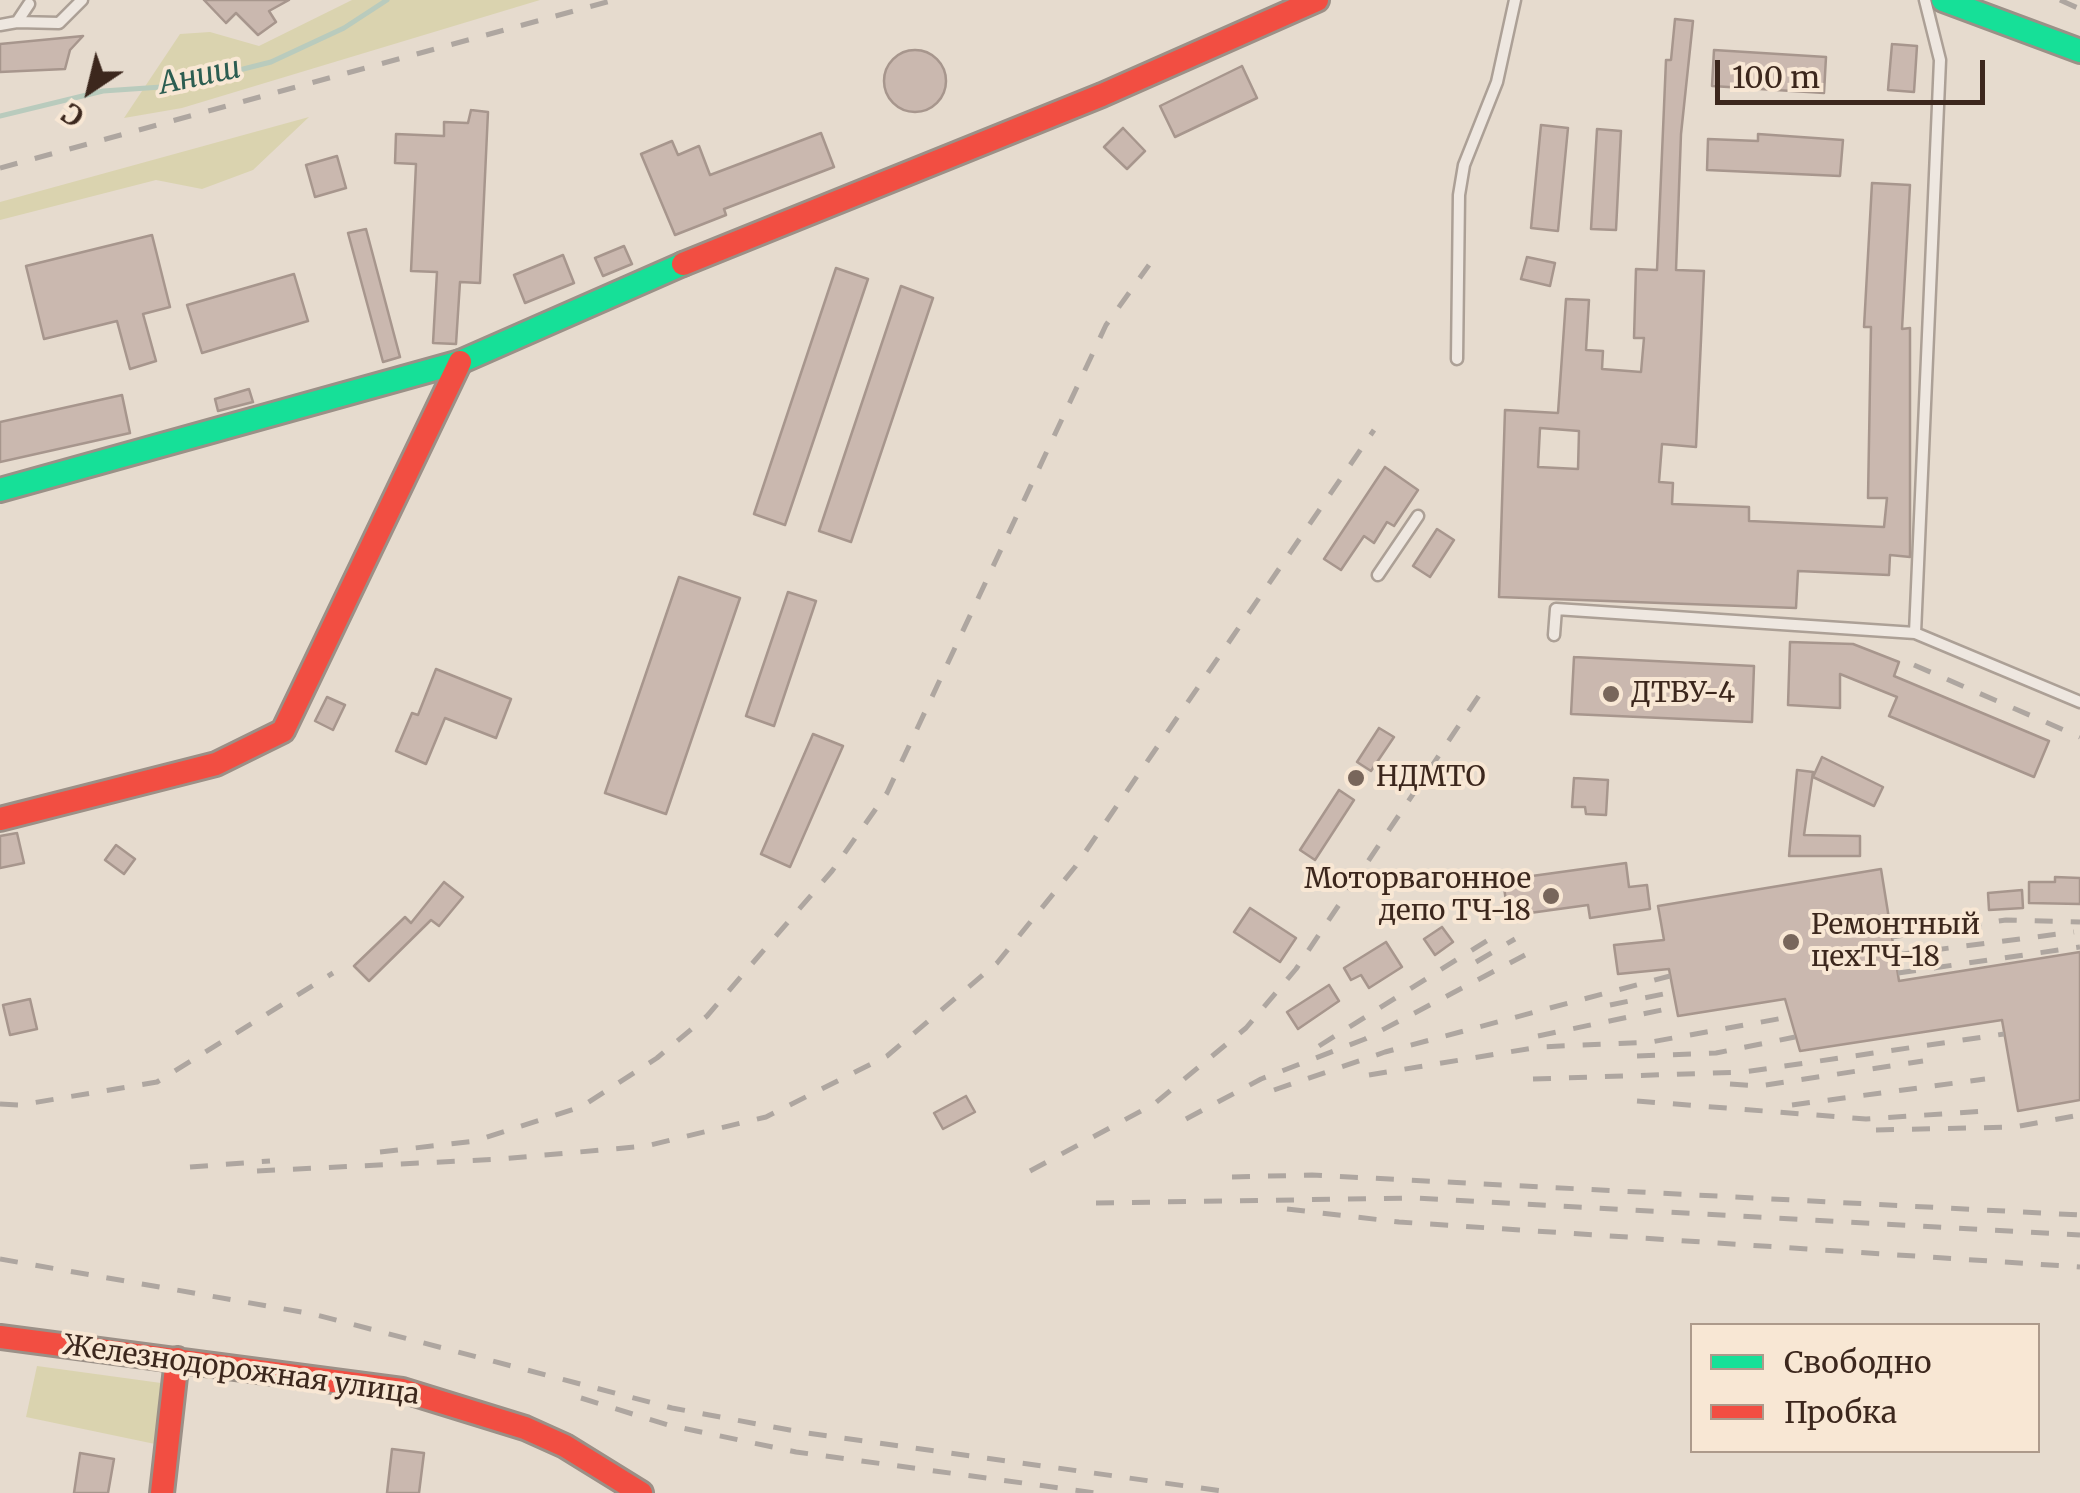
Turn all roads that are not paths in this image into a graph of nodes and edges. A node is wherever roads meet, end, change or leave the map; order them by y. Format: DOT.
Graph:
graph roads {
  1 [pos="82,0"];
  2 [pos="1317,0"];
  3 [pos="1515,0"];
  4 [pos="1926,0"];
  5 [pos="1943,0"];
  6 [pos="29,4"];
  7 [pos="17,22"];
  8 [pos="0,25"];
  9 [pos="2080,51"];
  10 [pos="1457,360"];
  11 [pos="460,362"];
  12 [pos="0,490"];
  13 [pos="1418,516"];
  14 [pos="1378,575"];
  15 [pos="1915,634"];
  16 [pos="1554,635"];
  17 [pos="2080,702"];
  18 [pos="0,819"];
  19 [pos="0,1337"];
  20 [pos="177,1359"];
  21 [pos="162,1493"];
  22 [pos="640,1493"];
  1 -- 7 [label="lane"];
  2 -- 11 [label="street"];
  3 -- 10 [label="lane"];
  4 -- 15 [label="lane"];
  5 -- 9 [label="street"];
  6 -- 7 [label="lane"];
  7 -- 8 [label="lane"];
  11 -- 12 [label="street"];
  11 -- 18 [label="street"];
  13 -- 14 [label="lane"];
  15 -- 16 [label="lane"];
  15 -- 17 [label="lane"];
  19 -- 20 [label="street, Железнодорожная улица"];
  20 -- 21 [label="street"];
  20 -- 22 [label="street, Железнодорожная улица"];
}
